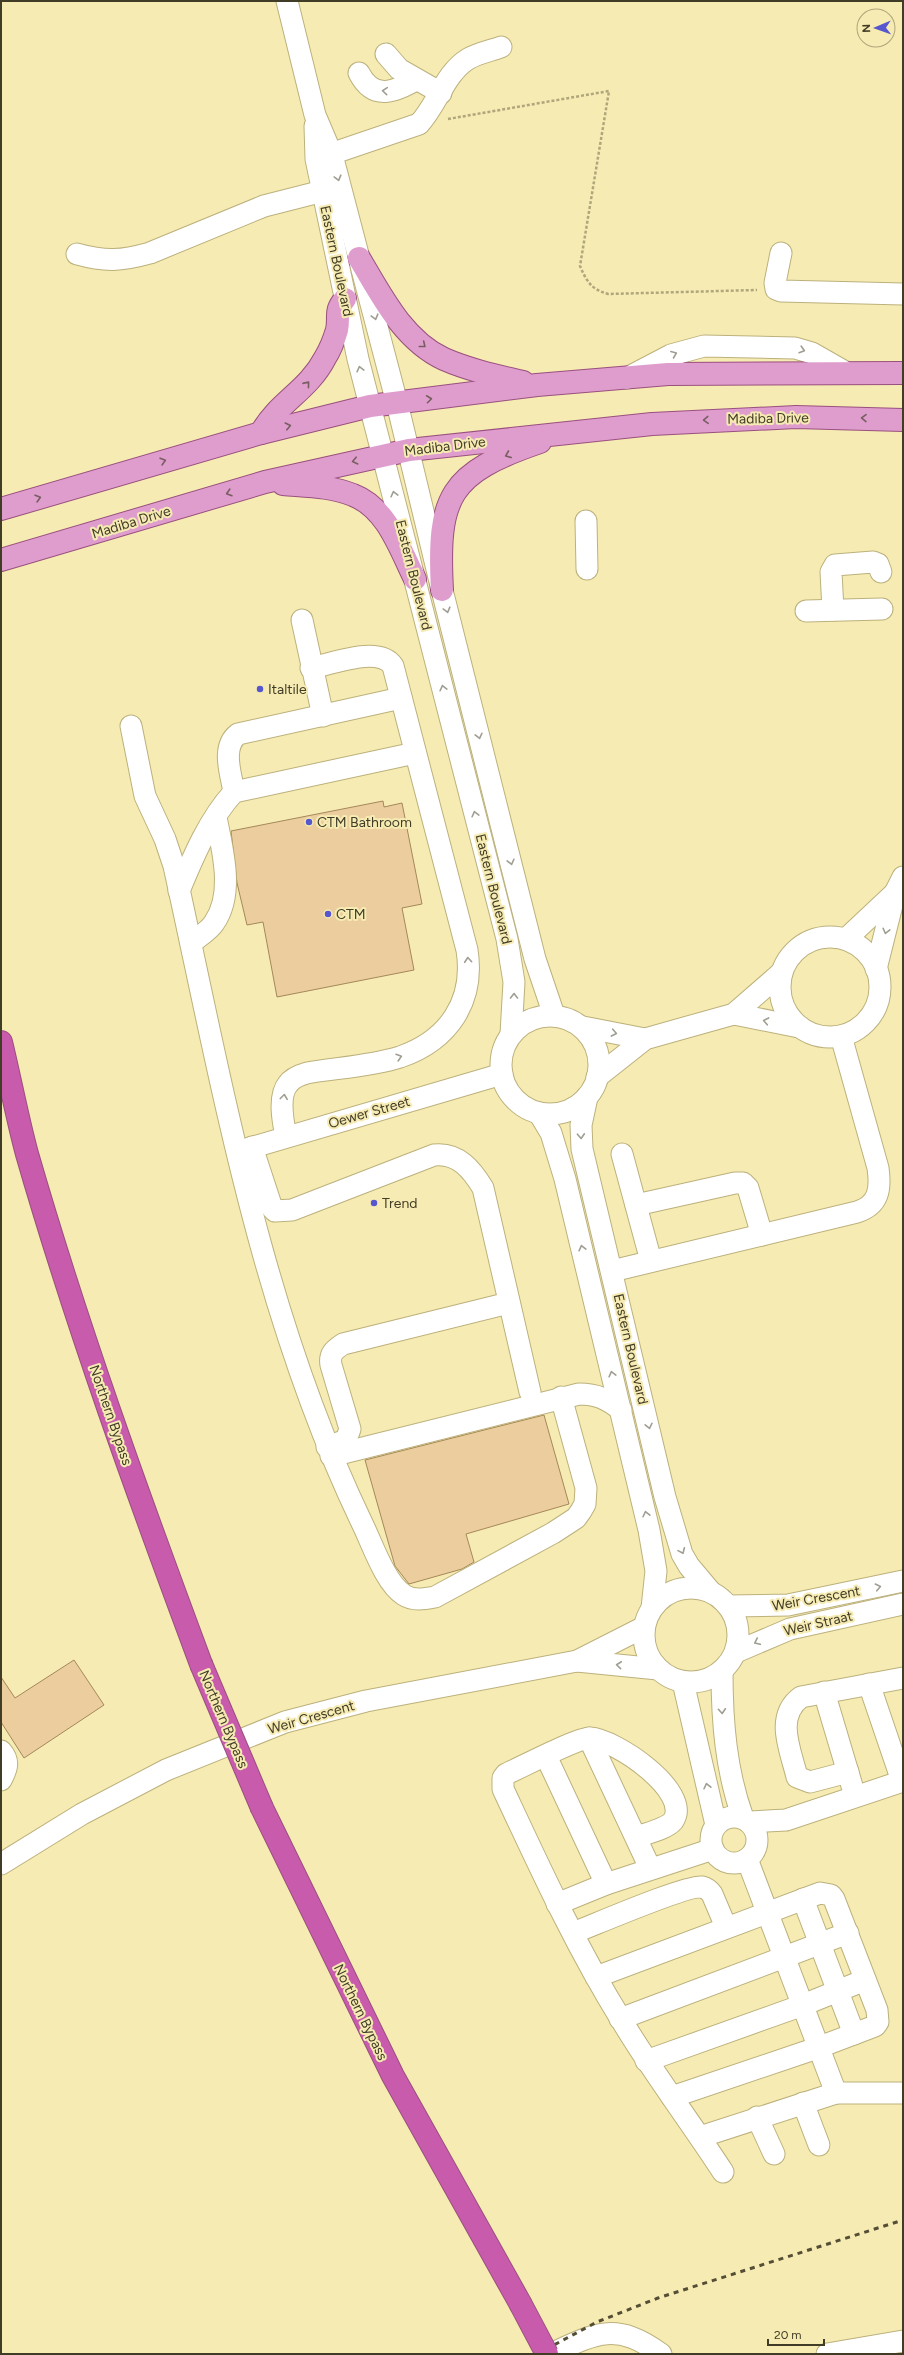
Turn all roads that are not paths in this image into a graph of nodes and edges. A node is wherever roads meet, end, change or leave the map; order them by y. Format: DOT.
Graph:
graph roads {
  1 [pos="287,1"];
  2 [pos="501,47"];
  3 [pos="386,54"];
  4 [pos="359,73"];
  5 [pos="416,80"];
  6 [pos="441,93"];
  7 [pos="324,157"];
  8 [pos="323,191"];
  9 [pos="780,252"];
  10 [pos="77,254"];
  11 [pos="359,258"];
  12 [pos="903,294"];
  13 [pos="345,299"];
  14 [pos="903,373"];
  15 [pos="537,385"];
  16 [pos="397,403"];
  17 [pos="370,406"];
  18 [pos="903,420"];
  19 [pos="571,431"];
  20 [pos="262,433"];
  21 [pos="409,450"];
  22 [pos="384,454"];
  23 [pos="265,482"];
  24 [pos="1,509"];
  25 [pos="586,521"];
  26 [pos="1,560"];
  27 [pos="587,569"];
  28 [pos="880,572"];
  29 [pos="415,579"];
  30 [pos="442,590"];
  31 [pos="882,609"];
  32 [pos="832,610"];
  33 [pos="806,611"];
  34 [pos="302,620"];
  35 [pos="311,668"];
  36 [pos="401,698"];
  37 [pos="323,716"];
  38 [pos="131,726"];
  39 [pos="415,753"];
  40 [pos="234,792"];
  41 [pos="216,817"];
  42 [pos="899,885"];
  43 [pos="179,891"];
  44 [pos="846,939"];
  45 [pos="191,943"];
  46 [pos="876,968"];
  47 [pos="781,973"];
  48 [pos="734,1014"];
  49 [pos="554,1015"];
  50 [pos="799,1027"];
  51 [pos="583,1028"];
  52 [pos="511,1034"];
  53 [pos="841,1036"];
  54 [pos="645,1039"];
  55 [pos="1,1042"];
  56 [pos="502,1074"];
  57 [pos="597,1077"];
  58 [pos="587,1097"];
  59 [pos="539,1112"];
  60 [pos="286,1136"];
  61 [pos="244,1149"];
  62 [pos="622,1154"];
  63 [pos="636,1205"];
  64 [pos="762,1235"];
  65 [pos="651,1261"];
  66 [pos="612,1271"];
  67 [pos="509,1303"];
  68 [pos="530,1392"];
  69 [pos="561,1397"];
  70 [pos="621,1410"];
  71 [pos="329,1452"];
  72 [pos="903,1581"];
  73 [pos="710,1591"];
  74 [pos="903,1604"];
  75 [pos="729,1606"];
  76 [pos="652,1608"];
  77 [pos="644,1627"];
  78 [pos="736,1652"];
  79 [pos="577,1661"];
  80 [pos="658,1669"];
  81 [pos="722,1672"];
  82 [pos="903,1678"];
  83 [pos="683,1682"];
  84 [pos="869,1684"];
  85 [pos="824,1692"];
  86 [pos="589,1738"];
  87 [pos="1,1751"];
  88 [pos="546,1756"];
  89 [pos="848,1772"];
  90 [pos="1,1780"];
  91 [pos="903,1781"];
  92 [pos="856,1797"];
  93 [pos="746,1820"];
  94 [pos="786,1820"];
  95 [pos="716,1824"];
  96 [pos="637,1837"];
  97 [pos="713,1849"];
  98 [pos="752,1851"];
  99 [pos="1,1864"];
  100 [pos="650,1868"];
  101 [pos="606,1884"];
  102 [pos="803,1899"];
  103 [pos="557,1904"];
  104 [pos="769,1912"];
  105 [pos="726,1927"];
  106 [pos="573,1933"];
  107 [pos="848,1933"];
  108 [pos="819,1945"];
  109 [pos="786,1958"];
  110 [pos="596,1977"];
  111 [pos="865,1980"];
  112 [pos="836,1991"];
  113 [pos="802,2005"];
  114 [pos="620,2019"];
  115 [pos="854,2034"];
  116 [pos="817,2048"];
  117 [pos="646,2061"];
  118 [pos="836,2093"];
  119 [pos="903,2093"];
  120 [pos="672,2098"];
  121 [pos="803,2103"];
  122 [pos="757,2118"];
  123 [pos="700,2137"];
  124 [pos="819,2145"];
  125 [pos="774,2154"];
  126 [pos="723,2172"];
  127 [pos="903,2341"];
  128 [pos="546,2354"];
  129 [pos="552,2354"];
  130 [pos="661,2354"];
  131 [pos="826,2354"];
  1 -- 7 [label="street, Eastern Boulevard"];
  2 -- 6 [label="street"];
  3 -- 5 [label="street"];
  5 -- 4 [label="street, one-way"];
  5 -- 6 [label="street"];
  6 -- 7 [label="street"];
  7 -- 8 [label="street, Eastern Boulevard"];
  7 -- 11 [label="street, Eastern Boulevard, one-way"];
  8 -- 10 [label="street"];
  8 -- 13 [label="street, Eastern Boulevard"];
  9 -- 12 [label="street"];
  11 -- 15 [label="main road, one-way"];
  11 -- 16 [label="street, Eastern Boulevard, one-way"];
  17 -- 13 [label="street, Eastern Boulevard, one-way"];
  20 -- 13 [label="main road, one-way"];
  15 -- 14 [label="main road, one-way"];
  16 -- 15 [label="main road, one-way"];
  16 -- 17 [label="main road"];
  16 -- 21 [label="street, Eastern Boulevard"];
  20 -- 17 [label="main road, one-way"];
  17 -- 22 [label="street, Eastern Boulevard"];
  18 -- 19 [label="main road, Madiba Drive, one-way"];
  19 -- 21 [label="main road, Madiba Drive"];
  19 -- 30 [label="main road, one-way"];
  24 -- 20 [label="main road, one-way"];
  21 -- 22 [label="main road, Madiba Drive"];
  21 -- 30 [label="street, Eastern Boulevard"];
  22 -- 23 [label="main road, Madiba Drive, one-way"];
  29 -- 22 [label="street, Eastern Boulevard, one-way"];
  23 -- 26 [label="main road, Madiba Drive, one-way"];
  23 -- 29 [label="main road"];
  25 -- 27 [label="street"];
  28 -- 32 [label="street"];
  52 -- 29 [label="street, Eastern Boulevard, one-way"];
  30 -- 49 [label="street, Eastern Boulevard, one-way"];
  31 -- 32 [label="street"];
  32 -- 33 [label="street"];
  34 -- 35 [label="street"];
  35 -- 36 [label="street"];
  35 -- 37 [label="street"];
  36 -- 37 [label="street"];
  36 -- 39 [label="street"];
  37 -- 40 [label="street"];
  38 -- 43 [label="street"];
  39 -- 40 [label="street"];
  60 -- 39 [label="street, one-way"];
  40 -- 41 [label="street"];
  41 -- 43 [label="street"];
  41 -- 45 [label="street"];
  42 -- 44 [label="street"];
  42 -- 46 [label="street, one-way"];
  43 -- 45 [label="street"];
  44 -- 46 [label="street"];
  44 -- 47 [label="street"];
  45 -- 61 [label="street"];
  46 -- 53 [label="street"];
  47 -- 48 [label="street"];
  47 -- 50 [label="street"];
  50 -- 48 [label="street, one-way"];
  48 -- 54 [label="street"];
  49 -- 51 [label="street, Eastern Boulevard"];
  49 -- 52 [label="street, Eastern Boulevard"];
  50 -- 53 [label="street"];
  51 -- 54 [label="street, one-way"];
  51 -- 57 [label="street, Eastern Boulevard"];
  52 -- 56 [label="street, Eastern Boulevard"];
  53 -- 64 [label="street"];
  54 -- 57 [label="street"];
  55 -- 128 [label="highway, Northern Bypass, bridge"];
  56 -- 59 [label="street, Eastern Boulevard"];
  56 -- 60 [label="street, Oewer Street"];
  57 -- 58 [label="street, Eastern Boulevard"];
  58 -- 59 [label="street, Eastern Boulevard"];
  58 -- 66 [label="street, Eastern Boulevard, one-way"];
  70 -- 59 [label="street, Eastern Boulevard, one-way"];
  60 -- 61 [label="street, Oewer Street"];
  61 -- 67 [label="street"];
  61 -- 71 [label="street"];
  62 -- 63 [label="street"];
  63 -- 64 [label="street"];
  63 -- 65 [label="street"];
  64 -- 65 [label="street"];
  65 -- 66 [label="street"];
  66 -- 73 [label="street, Eastern Boulevard, one-way"];
  67 -- 68 [label="street"];
  67 -- 71 [label="street"];
  69 -- 70 [label="street"];
  69 -- 71 [label="street"];
  69 -- 71 [label="street"];
  76 -- 70 [label="street, Eastern Boulevard, one-way"];
  75 -- 72 [label="street, Weir Crescent, one-way"];
  73 -- 75 [label="street"];
  73 -- 76 [label="street"];
  74 -- 78 [label="street, Weir Straat, one-way"];
  75 -- 78 [label="street"];
  76 -- 77 [label="street"];
  77 -- 79 [label="street"];
  77 -- 80 [label="street"];
  78 -- 81 [label="street"];
  80 -- 79 [label="street, one-way"];
  79 -- 99 [label="street, Weir Crescent"];
  80 -- 83 [label="street"];
  81 -- 83 [label="street"];
  81 -- 93 [label="street, one-way"];
  82 -- 84 [label="street"];
  95 -- 83 [label="street, one-way"];
  84 -- 85 [label="street"];
  84 -- 91 [label="street"];
  85 -- 89 [label="street"];
  85 -- 89 [label="street"];
  86 -- 88 [label="street"];
  86 -- 96 [label="street"];
  86 -- 96 [label="street"];
  87 -- 90 [label="street"];
  88 -- 101 [label="street"];
  88 -- 103 [label="street"];
  89 -- 92 [label="street"];
  91 -- 92 [label="street"];
  92 -- 94 [label="street"];
  93 -- 94 [label="street"];
  93 -- 95 [label="street"];
  93 -- 98 [label="street"];
  94 -- 98 [label="street"];
  95 -- 97 [label="street"];
  96 -- 100 [label="street"];
  97 -- 98 [label="street"];
  97 -- 100 [label="street"];
  98 -- 104 [label="street"];
  100 -- 101 [label="street"];
  101 -- 103 [label="street"];
  102 -- 104 [label="street"];
  102 -- 107 [label="street"];
  102 -- 108 [label="street"];
  103 -- 106 [label="street"];
  104 -- 105 [label="street"];
  104 -- 109 [label="street"];
  105 -- 106 [label="street"];
  105 -- 110 [label="street"];
  106 -- 110 [label="street"];
  107 -- 108 [label="street"];
  107 -- 111 [label="street"];
  108 -- 109 [label="street"];
  108 -- 112 [label="street"];
  109 -- 113 [label="street"];
  109 -- 114 [label="street"];
  110 -- 114 [label="street"];
  111 -- 112 [label="street"];
  111 -- 115 [label="street"];
  112 -- 113 [label="street"];
  112 -- 115 [label="street"];
  113 -- 116 [label="street"];
  113 -- 117 [label="street"];
  114 -- 117 [label="street"];
  115 -- 116 [label="street"];
  116 -- 118 [label="street"];
  116 -- 120 [label="street"];
  117 -- 120 [label="street"];
  118 -- 119 [label="street"];
  118 -- 121 [label="street"];
  120 -- 123 [label="street"];
  121 -- 122 [label="street"];
  121 -- 124 [label="street"];
  122 -- 123 [label="street"];
  122 -- 125 [label="street"];
  123 -- 126 [label="street"];
  127 -- 131 [label="street"];
  129 -- 130 [label="street"];
}
